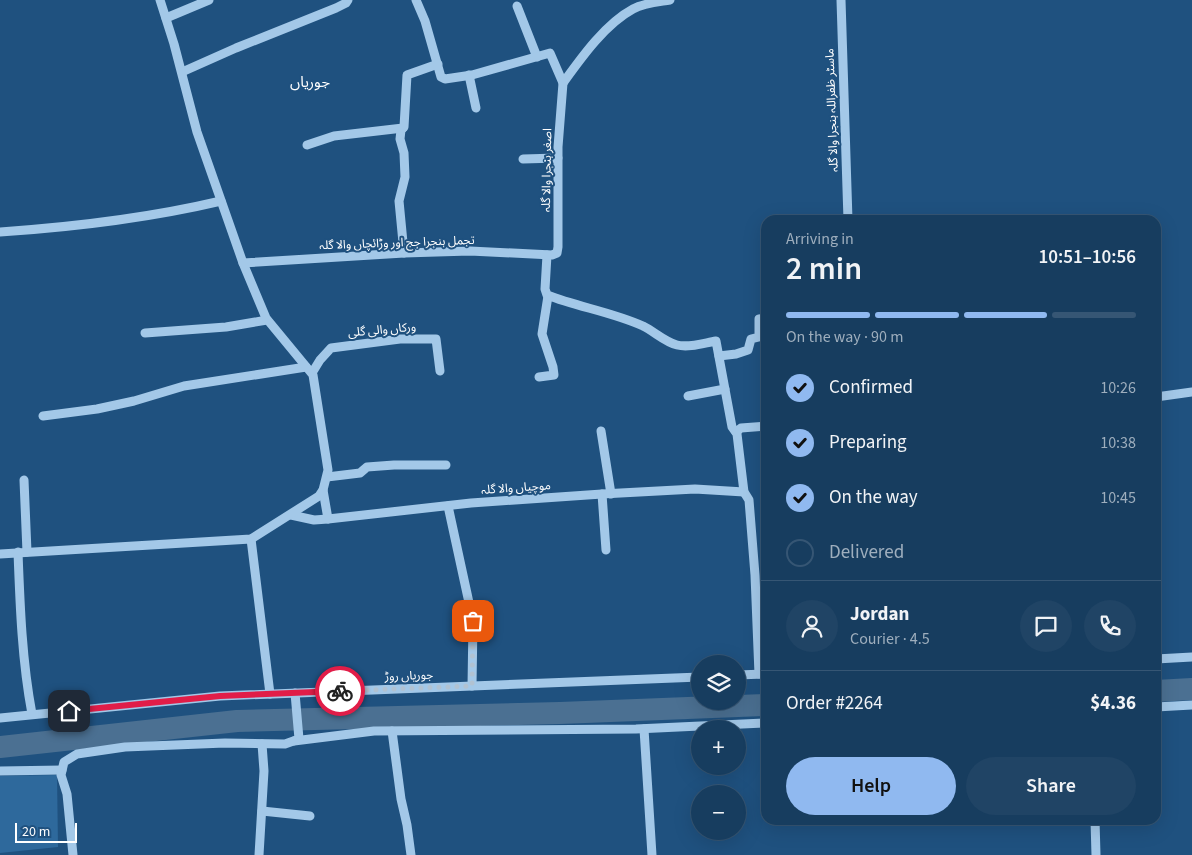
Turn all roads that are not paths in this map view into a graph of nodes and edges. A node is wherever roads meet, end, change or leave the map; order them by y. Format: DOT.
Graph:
graph roads {
  1 [pos="160,0"];
  2 [pos="209,0"];
  3 [pos="348,0"];
  4 [pos="416,0"];
  5 [pos="670,0"];
  6 [pos="841,0"];
  7 [pos="655,1"];
  8 [pos="516,6"];
  9 [pos="166,18"];
  10 [pos="537,57"];
  11 [pos="438,64"];
  12 [pos="182,72"];
  13 [pos="469,76"];
  14 [pos="564,83"];
  15 [pos="476,108"];
  16 [pos="403,128"];
  17 [pos="307,144"];
  18 [pos="558,158"];
  19 [pos="524,159"];
  20 [pos="221,201"];
  21 [pos="848,215"];
  22 [pos="0,232"];
  23 [pos="404,253"];
  24 [pos="550,255"];
  25 [pos="243,262"];
  26 [pos="548,296"];
  27 [pos="761,319"];
  28 [pos="268,320"];
  29 [pos="145,333"];
  30 [pos="719,356"];
  31 [pos="309,370"];
  32 [pos="440,371"];
  33 [pos="539,377"];
  34 [pos="725,389"];
  35 [pos="1192,392"];
  36 [pos="688,396"];
  37 [pos="1161,396"];
  38 [pos="43,416"];
  39 [pos="761,426"];
  40 [pos="601,430"];
  41 [pos="736,432"];
  42 [pos="446,465"];
  43 [pos="327,477"];
  44 [pos="24,480"];
  45 [pos="323,490"];
  46 [pos="744,492"];
  47 [pos="606,494"];
  48 [pos="448,506"];
  49 [pos="291,515"];
  50 [pos="328,519"];
  51 [pos="251,540"];
  52 [pos="606,550"];
  53 [pos="23,552"];
  54 [pos="0,554"];
  55 [pos="1192,657"];
  56 [pos="1161,659"];
  57 [pos="761,660"];
  58 [pos="761,674"];
  59 [pos="746,675"];
  60 [pos="691,677"];
  61 [pos="472,686"];
  62 [pos="295,693"];
  63 [pos="270,694"];
  64 [pos="1192,705"];
  65 [pos="1161,707"];
  66 [pos="32,714"];
  67 [pos="0,718"];
  68 [pos="761,723"];
  69 [pos="644,728"];
  70 [pos="392,731"];
  71 [pos="294,740"];
  72 [pos="262,744"];
  73 [pos="62,770"];
  74 [pos="0,771"];
  75 [pos="262,811"];
  76 [pos="310,816"];
  77 [pos="1095,825"];
  78 [pos="73,855"];
  79 [pos="259,855"];
  80 [pos="412,855"];
  81 [pos="652,855"];
  82 [pos="1096,855"];
  1 -- 9 [label="street"];
  2 -- 9 [label="street"];
  3 -- 12 [label="street"];
  4 -- 11 [label="street"];
  5 -- 7 [label="street"];
  6 -- 21 [label="street, ماسٹر ظفراللہ ہنجرا والا گلہ"];
  7 -- 14 [label="street"];
  8 -- 10 [label="street"];
  9 -- 12 [label="street"];
  10 -- 13 [label="street"];
  10 -- 14 [label="street"];
  11 -- 13 [label="street"];
  11 -- 16 [label="street"];
  12 -- 20 [label="street"];
  13 -- 15 [label="street"];
  14 -- 18 [label="street, اصغر ہنجرا والا گلہ"];
  16 -- 17 [label="street"];
  16 -- 23 [label="street"];
  18 -- 19 [label="street"];
  18 -- 24 [label="street, اصغر ہنجرا والا گلہ"];
  20 -- 22 [label="street"];
  20 -- 25 [label="street"];
  23 -- 24 [label="street, تجمل ہنجرا جج اور وڑائچاں والا گلہ"];
  23 -- 25 [label="street, تجمل ہنجرا جج اور وڑائچاں والا گلہ"];
  24 -- 26 [label="street, اصغر ہنجرا والا گلہ"];
  25 -- 28 [label="street"];
  26 -- 30 [label="street"];
  26 -- 33 [label="street, اصغر ہنجرا والا گلہ"];
  27 -- 30 [label="street"];
  28 -- 29 [label="street"];
  28 -- 31 [label="street"];
  30 -- 34 [label="street"];
  31 -- 32 [label="street, ورکاں والی گلی"];
  31 -- 38 [label="street"];
  31 -- 43 [label="street"];
  34 -- 36 [label="street"];
  34 -- 41 [label="street"];
  35 -- 37 [label="street"];
  39 -- 41 [label="street"];
  40 -- 47 [label="street"];
  41 -- 46 [label="street"];
  42 -- 43 [label="street"];
  43 -- 45 [label="street"];
  44 -- 53 [label="street"];
  45 -- 49 [label="street"];
  45 -- 50 [label="street"];
  46 -- 47 [label="street, موچیاں والا گلہ"];
  46 -- 57 [label="street"];
  47 -- 48 [label="street, موچیاں والا گلہ"];
  47 -- 52 [label="street"];
  48 -- 50 [label="street, موچیاں والا گلہ"];
  48 -- 61 [label="street"];
  49 -- 50 [label="street, موچیاں والا گلہ"];
  49 -- 51 [label="street"];
  51 -- 53 [label="street"];
  51 -- 63 [label="street"];
  53 -- 54 [label="street"];
  53 -- 66 [label="street"];
  55 -- 56 [label="street"];
  58 -- 59 [label="street"];
  60 -- 61 [label="street, جوریاں روڑ"];
  61 -- 62 [label="street, جوریاں روڑ"];
  62 -- 63 [label="street, جوریاں روڑ"];
  62 -- 71 [label="street"];
  63 -- 66 [label="street, جوریاں روڑ"];
  64 -- 65 [label="street"];
  66 -- 67 [label="street, جوریاں روڑ"];
  68 -- 69 [label="street"];
  69 -- 70 [label="street"];
  69 -- 81 [label="street"];
  70 -- 71 [label="street"];
  70 -- 80 [label="street"];
  71 -- 72 [label="street"];
  72 -- 73 [label="street"];
  72 -- 75 [label="street"];
  73 -- 74 [label="street"];
  73 -- 78 [label="street"];
  75 -- 76 [label="street"];
  75 -- 79 [label="street"];
  77 -- 82 [label="street"];
}
